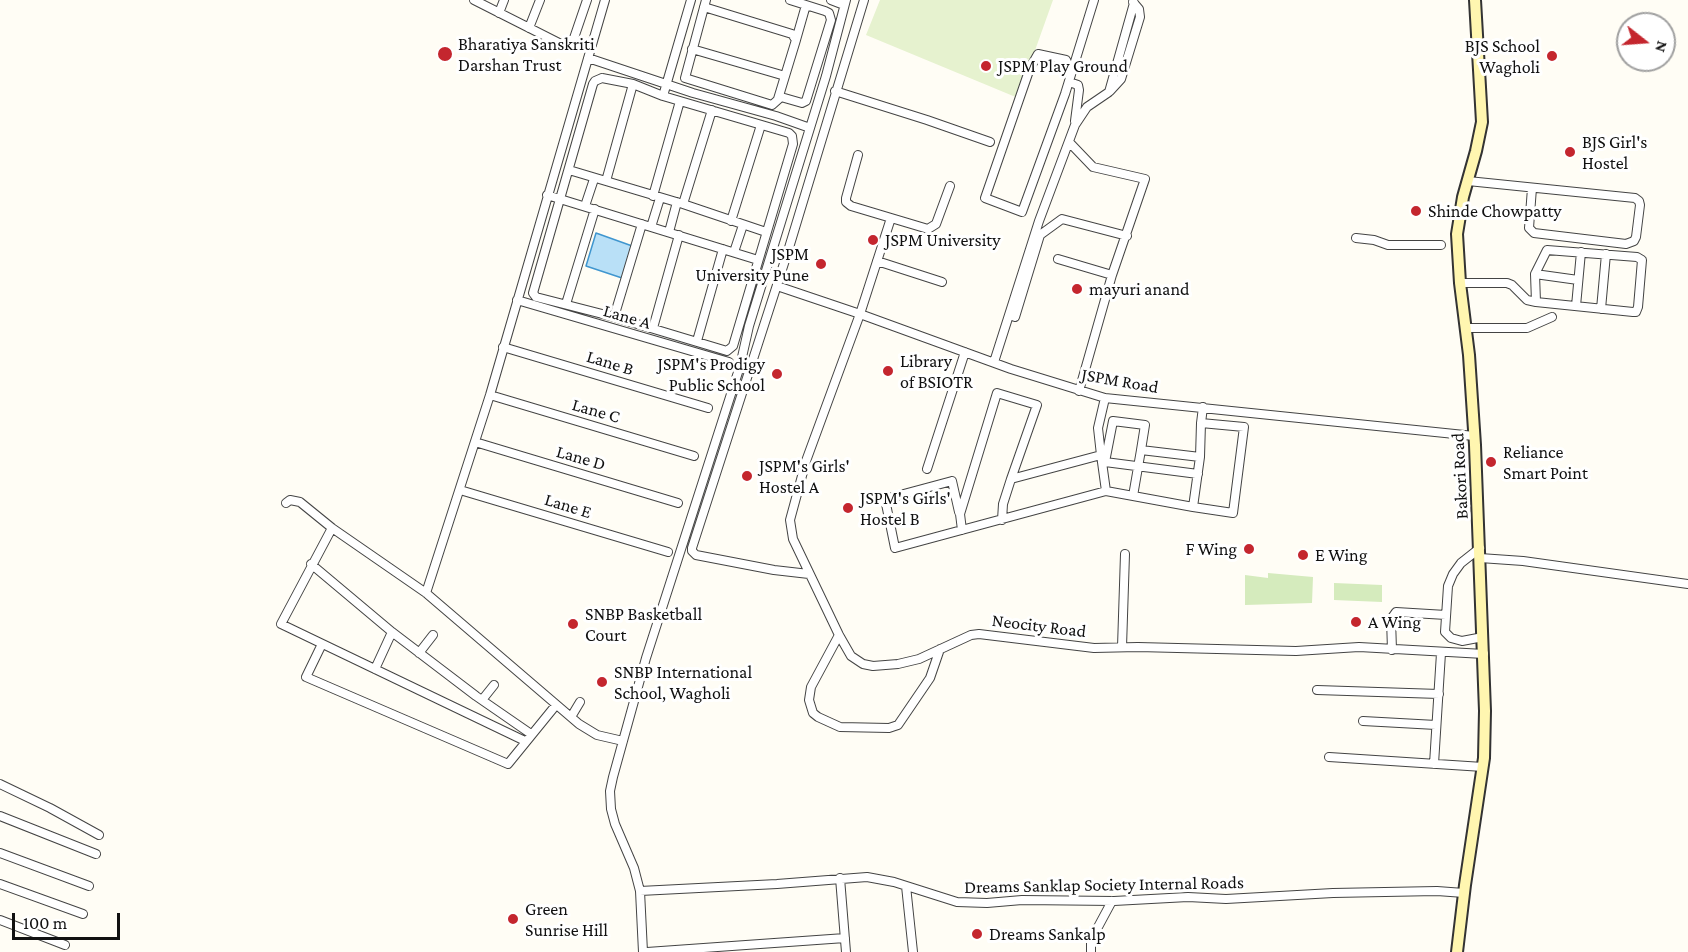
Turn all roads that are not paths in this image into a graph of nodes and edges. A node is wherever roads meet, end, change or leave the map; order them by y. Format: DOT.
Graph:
graph roads {
  1 [pos="474,0"];
  2 [pos="504,0"];
  3 [pos="540,0"];
  4 [pos="587,0"];
  5 [pos="691,0"];
  6 [pos="790,0"];
  7 [pos="831,0"];
  8 [pos="864,0"];
  9 [pos="1094,0"];
  10 [pos="1475,0"];
  11 [pos="603,1"];
  12 [pos="1132,1"];
  13 [pos="845,2"];
  14 [pos="705,4"];
  15 [pos="806,5"];
  16 [pos="499,13"];
  17 [pos="683,24"];
  18 [pos="529,28"];
  19 [pos="697,28"];
  20 [pos="796,40"];
  21 [pos="692,49"];
  22 [pos="588,58"];
  23 [pos="1071,71"];
  24 [pos="785,76"];
  25 [pos="1068,82"];
  26 [pos="633,84"];
  27 [pos="666,84"];
  28 [pos="835,91"];
  29 [pos="663,96"];
  30 [pos="778,99"];
  31 [pos="680,101"];
  32 [pos="740,106"];
  33 [pos="712,111"];
  34 [pos="737,118"];
  35 [pos="760,125"];
  36 [pos="1075,125"];
  37 [pos="810,128"];
  38 [pos="990,142"];
  39 [pos="1070,143"];
  40 [pos="858,154"];
  41 [pos="569,170"];
  42 [pos="594,179"];
  43 [pos="1468,181"];
  44 [pos="606,182"];
  45 [pos="950,186"];
  46 [pos="1532,188"];
  47 [pos="547,195"];
  48 [pos="657,197"];
  49 [pos="560,199"];
  50 [pos="680,203"];
  51 [pos="585,206"];
  52 [pos="595,209"];
  53 [pos="891,218"];
  54 [pos="731,221"];
  55 [pos="642,224"];
  56 [pos="743,225"];
  57 [pos="651,227"];
  58 [pos="669,232"];
  59 [pos="766,232"];
  60 [pos="679,236"];
  61 [pos="1127,236"];
  62 [pos="1356,238"];
  63 [pos="762,245"];
  64 [pos="1441,245"];
  65 [pos="723,249"];
  66 [pos="773,249"];
  67 [pos="734,252"];
  68 [pos="1581,252"];
  69 [pos="1606,254"];
  70 [pos="1058,259"];
  71 [pos="758,260"];
  72 [pos="877,261"];
  73 [pos="1535,274"];
  74 [pos="1112,275"];
  75 [pos="1578,280"];
  76 [pos="942,282"];
  77 [pos="1460,284"];
  78 [pos="777,286"];
  79 [pos="517,300"];
  80 [pos="1536,302"];
  81 [pos="566,304"];
  82 [pos="1576,306"];
  83 [pos="1601,309"];
  84 [pos="860,314"];
  85 [pos="614,316"];
  86 [pos="1015,317"];
  87 [pos="1552,317"];
  88 [pos="653,328"];
  89 [pos="1466,328"];
  90 [pos="697,341"];
  91 [pos="503,347"];
  92 [pos="965,352"];
  93 [pos="994,362"];
  94 [pos="729,363"];
  95 [pos="1079,391"];
  96 [pos="490,395"];
  97 [pos="1106,398"];
  98 [pos="1203,407"];
  99 [pos="708,408"];
  100 [pos="1201,423"];
  101 [pos="1474,436"];
  102 [pos="475,442"];
  103 [pos="1141,450"];
  104 [pos="694,456"];
  105 [pos="1200,457"];
  106 [pos="1103,460"];
  107 [pos="1138,467"];
  108 [pos="927,469"];
  109 [pos="1198,474"];
  110 [pos="1011,479"];
  111 [pos="460,490"];
  112 [pos="1106,491"];
  113 [pos="1133,496"];
  114 [pos="286,503"];
  115 [pos="678,503"];
  116 [pos="1193,507"];
  117 [pos="960,514"];
  118 [pos="1002,520"];
  119 [pos="332,528"];
  120 [pos="962,530"];
  121 [pos="668,552"];
  122 [pos="1480,553"];
  123 [pos="1125,554"];
  124 [pos="311,564"];
  125 [pos="809,574"];
  126 [pos="1688,584"];
  127 [pos="426,593"];
  128 [pos="1446,615"];
  129 [pos="392,632"];
  130 [pos="433,635"];
  131 [pos="839,635"];
  132 [pos="1483,637"];
  133 [pos="322,644"];
  134 [pos="1122,647"];
  135 [pos="940,649"];
  136 [pos="1392,650"];
  137 [pos="419,653"];
  138 [pos="1441,653"];
  139 [pos="1484,654"];
  140 [pos="375,669"];
  141 [pos="494,685"];
  142 [pos="1317,690"];
  143 [pos="1439,694"];
  144 [pos="482,700"];
  145 [pos="580,702"];
  146 [pos="556,705"];
  147 [pos="571,717"];
  148 [pos="1363,721"];
  149 [pos="1436,726"];
  150 [pos="531,734"];
  151 [pos="525,741"];
  152 [pos="623,741"];
  153 [pos="1329,757"];
  154 [pos="1434,764"];
  155 [pos="1483,767"];
  156 [pos="0,784"];
  157 [pos="0,816"];
  158 [pos="99,835"];
  159 [pos="0,853"];
  160 [pos="96,854"];
  161 [pos="840,878"];
  162 [pos="0,884"];
  163 [pos="89,886"];
  164 [pos="906,886"];
  165 [pos="640,891"];
  166 [pos="1464,893"];
  167 [pos="1112,901"];
  168 [pos="83,914"];
  169 [pos="0,920"];
  170 [pos="845,938"];
  171 [pos="65,945"];
  172 [pos="645,952"];
  173 [pos="846,952"];
  174 [pos="913,952"];
  175 [pos="1091,952"];
  176 [pos="1457,952"];
  1 -- 16 [label="street"];
  2 -- 16 [label="street"];
  3 -- 18 [label="street"];
  4 -- 18 [label="street"];
  5 -- 17 [label="street"];
  6 -- 15 [label="street"];
  7 -- 13 [label="street"];
  8 -- 28 [label="street"];
  9 -- 23 [label="street"];
  10 -- 43 [label="street, Bakori Road"];
  11 -- 22 [label="street"];
  12 -- 36 [label="street"];
  13 -- 37 [label="street"];
  14 -- 19 [label="street"];
  14 -- 20 [label="street"];
  15 -- 20 [label="street"];
  15 -- 30 [label="street"];
  16 -- 18 [label="street"];
  17 -- 19 [label="street"];
  17 -- 27 [label="street"];
  19 -- 21 [label="street"];
  20 -- 24 [label="street"];
  21 -- 24 [label="street"];
  21 -- 30 [label="street"];
  22 -- 27 [label="street"];
  22 -- 47 [label="street"];
  23 -- 25 [label="street"];
  23 -- 25 [label="street"];
  24 -- 30 [label="street"];
  25 -- 36 [label="street"];
  26 -- 29 [label="street"];
  26 -- 41 [label="street"];
  26 -- 44 [label="street"];
  27 -- 29 [label="street"];
  27 -- 32 [label="street"];
  28 -- 38 [label="street"];
  28 -- 78 [label="street"];
  29 -- 31 [label="street"];
  31 -- 33 [label="street"];
  31 -- 48 [label="street"];
  32 -- 34 [label="street"];
  32 -- 37 [label="street"];
  33 -- 34 [label="street"];
  33 -- 50 [label="street"];
  34 -- 35 [label="street"];
  35 -- 54 [label="street"];
  35 -- 59 [label="street"];
  36 -- 39 [label="street"];
  37 -- 66 [label="street"];
  39 -- 61 [label="street"];
  39 -- 93 [label="street"];
  40 -- 53 [label="street"];
  41 -- 42 [label="street"];
  41 -- 49 [label="street"];
  42 -- 44 [label="street"];
  42 -- 51 [label="street"];
  43 -- 46 [label="street"];
  43 -- 77 [label="street, Bakori Road"];
  44 -- 48 [label="street"];
  45 -- 53 [label="street"];
  46 -- 46 [label="street"];
  47 -- 49 [label="street"];
  47 -- 79 [label="street"];
  48 -- 50 [label="street"];
  48 -- 57 [label="street"];
  49 -- 51 [label="street"];
  49 -- 81 [label="street"];
  50 -- 54 [label="street"];
  50 -- 58 [label="street"];
  51 -- 52 [label="street"];
  52 -- 55 [label="street"];
  52 -- 81 [label="street"];
  53 -- 72 [label="street, Neocity Road"];
  54 -- 56 [label="street"];
  55 -- 57 [label="street"];
  55 -- 85 [label="street"];
  56 -- 59 [label="street"];
  56 -- 67 [label="street"];
  57 -- 58 [label="street"];
  58 -- 60 [label="street"];
  59 -- 63 [label="street"];
  60 -- 65 [label="street"];
  60 -- 88 [label="street"];
  61 -- 74 [label="street"];
  61 -- 86 [label="street"];
  62 -- 64 [label="street"];
  63 -- 66 [label="street"];
  63 -- 71 [label="street"];
  65 -- 67 [label="street"];
  65 -- 90 [label="street"];
  66 -- 152 [label="street"];
  67 -- 71 [label="street"];
  68 -- 69 [label="street"];
  68 -- 73 [label="street"];
  68 -- 75 [label="street"];
  69 -- 83 [label="street"];
  69 -- 83 [label="street"];
  70 -- 74 [label="street"];
  71 -- 90 [label="street"];
  72 -- 76 [label="street"];
  72 -- 84 [label="street, Neocity Road"];
  73 -- 75 [label="street"];
  73 -- 80 [label="street"];
  74 -- 95 [label="street"];
  75 -- 82 [label="street"];
  77 -- 80 [label="street"];
  77 -- 89 [label="street, Bakori Road"];
  78 -- 84 [label="street, JSPM Road"];
  78 -- 125 [label="street"];
  79 -- 91 [label="street"];
  79 -- 94 [label="street, Lane A"];
  80 -- 82 [label="street"];
  81 -- 85 [label="street"];
  82 -- 83 [label="street"];
  84 -- 92 [label="street, JSPM Road"];
  84 -- 125 [label="street, Neocity Road"];
  85 -- 88 [label="street"];
  87 -- 89 [label="street"];
  88 -- 90 [label="street"];
  89 -- 101 [label="street, Bakori Road"];
  91 -- 96 [label="street"];
  91 -- 99 [label="street, Lane B"];
  92 -- 93 [label="street, JSPM Road"];
  92 -- 108 [label="street"];
  93 -- 95 [label="street, JSPM Road"];
  95 -- 97 [label="street, JSPM Road"];
  96 -- 102 [label="street"];
  96 -- 104 [label="street, Lane C"];
  97 -- 98 [label="street, JSPM Road"];
  97 -- 106 [label="street"];
  98 -- 100 [label="street"];
  98 -- 101 [label="street, JSPM Road"];
  100 -- 105 [label="street"];
  100 -- 116 [label="street"];
  101 -- 122 [label="street, Bakori Road"];
  102 -- 111 [label="street"];
  102 -- 115 [label="street, Lane D"];
  103 -- 105 [label="street"];
  103 -- 106 [label="street"];
  103 -- 107 [label="street"];
  105 -- 109 [label="street"];
  106 -- 107 [label="street"];
  106 -- 110 [label="street"];
  106 -- 112 [label="street"];
  107 -- 109 [label="street"];
  107 -- 113 [label="street"];
  109 -- 116 [label="street"];
  110 -- 117 [label="street"];
  110 -- 118 [label="street"];
  111 -- 121 [label="street, Lane E"];
  111 -- 127 [label="street"];
  112 -- 113 [label="street"];
  112 -- 118 [label="street"];
  113 -- 116 [label="street"];
  114 -- 119 [label="street"];
  117 -- 120 [label="street"];
  117 -- 120 [label="street"];
  118 -- 120 [label="street"];
  119 -- 124 [label="street"];
  119 -- 127 [label="street"];
  122 -- 126 [label="street"];
  122 -- 128 [label="street"];
  122 -- 132 [label="street, Bakori Road"];
  123 -- 134 [label="street"];
  124 -- 129 [label="street"];
  124 -- 133 [label="street"];
  125 -- 131 [label="street, Neocity Road"];
  127 -- 146 [label="street"];
  128 -- 132 [label="street"];
  128 -- 136 [label="street"];
  129 -- 137 [label="street"];
  129 -- 140 [label="street"];
  130 -- 137 [label="street"];
  131 -- 135 [label="street, Neocity Road"];
  131 -- 135 [label="street"];
  132 -- 139 [label="street, Bakori Road"];
  133 -- 140 [label="street"];
  133 -- 151 [label="street"];
  134 -- 135 [label="street, Neocity Road"];
  134 -- 136 [label="street, Neocity Road"];
  136 -- 138 [label="street, Neocity Road"];
  137 -- 144 [label="street"];
  138 -- 139 [label="street, Neocity Road"];
  138 -- 143 [label="street"];
  139 -- 155 [label="street, Bakori Road"];
  140 -- 151 [label="street"];
  141 -- 144 [label="street"];
  142 -- 143 [label="street"];
  143 -- 149 [label="street"];
  144 -- 150 [label="street"];
  145 -- 147 [label="street"];
  146 -- 147 [label="street"];
  146 -- 150 [label="street"];
  147 -- 152 [label="street"];
  148 -- 149 [label="street"];
  149 -- 154 [label="street"];
  150 -- 151 [label="street"];
  152 -- 165 [label="street"];
  153 -- 154 [label="street"];
  154 -- 155 [label="street"];
  155 -- 166 [label="street, Bakori Road"];
  156 -- 158 [label="street"];
  157 -- 160 [label="street"];
  159 -- 163 [label="street"];
  161 -- 164 [label="street, Dreams Sanklap Society Internal Roads"];
  161 -- 165 [label="street, Dreams Sanklap Society Internal Roads"];
  161 -- 170 [label="street"];
  162 -- 168 [label="street"];
  164 -- 167 [label="street, Dreams Sanklap Society Internal Roads"];
  164 -- 174 [label="street"];
  165 -- 172 [label="street"];
  166 -- 167 [label="street, Dreams Sanklap Society Internal Roads"];
  166 -- 176 [label="street, Bakori Road"];
  167 -- 175 [label="street"];
  169 -- 171 [label="street"];
  170 -- 172 [label="street"];
  170 -- 173 [label="street"];
}
